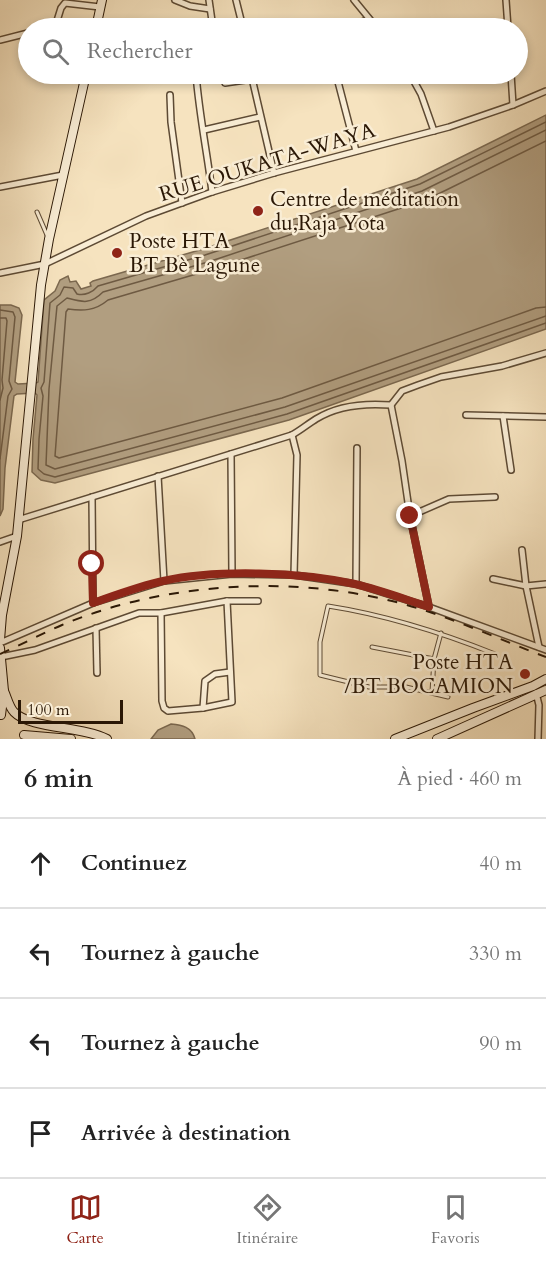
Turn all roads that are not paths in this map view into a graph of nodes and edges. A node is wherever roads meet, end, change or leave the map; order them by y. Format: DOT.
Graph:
graph roads {
  1 [pos="175,0"];
  2 [pos="208,0"];
  3 [pos="236,0"];
  4 [pos="354,0"];
  5 [pos="506,0"];
  6 [pos="64,2"];
  7 [pos="101,4"];
  8 [pos="210,9"];
  9 [pos="58,18"];
  10 [pos="211,18"];
  11 [pos="240,18"];
  12 [pos="369,18"];
  13 [pos="507,18"];
  14 [pos="18,36"];
  15 [pos="0,40"];
  16 [pos="84,84"];
  17 [pos="197,84"];
  18 [pos="253,84"];
  19 [pos="339,84"];
  20 [pos="416,84"];
  21 [pos="512,84"];
  22 [pos="546,91"];
  23 [pos="170,95"];
  24 [pos="513,105"];
  25 [pos="260,117"];
  26 [pos="204,130"];
  27 [pos="434,131"];
  28 [pos="356,151"];
  29 [pos="274,172"];
  30 [pos="63,175"];
  31 [pos="0,187"];
  32 [pos="212,192"];
  33 [pos="182,203"];
  34 [pos="37,212"];
  35 [pos="49,239"];
  36 [pos="45,264"];
  37 [pos="0,273"];
  38 [pos="546,353"];
  39 [pos="391,405"];
  40 [pos="466,415"];
  41 [pos="503,416"];
  42 [pos="546,417"];
  43 [pos="292,435"];
  44 [pos="357,448"];
  45 [pos="231,454"];
  46 [pos="511,470"];
  47 [pos="159,476"];
  48 [pos="92,497"];
  49 [pos="495,497"];
  50 [pos="410,516"];
  51 [pos="18,520"];
  52 [pos="17,536"];
  53 [pos="0,542"];
  54 [pos="522,550"];
  55 [pos="232,574"];
  56 [pos="294,575"];
  57 [pos="493,579"];
  58 [pos="164,581"];
  59 [pos="356,584"];
  60 [pos="546,584"];
  61 [pos="526,586"];
  62 [pos="227,601"];
  63 [pos="258,601"];
  64 [pos="93,603"];
  65 [pos="429,607"];
  66 [pos="161,613"];
  67 [pos="96,628"];
  68 [pos="441,633"];
  69 [pos="0,641"];
  70 [pos="372,647"];
  71 [pos="538,647"];
  72 [pos="0,648"];
  73 [pos="546,650"];
  74 [pos="495,654"];
  75 [pos="1,657"];
  76 [pos="434,659"];
  77 [pos="230,672"];
  78 [pos="97,673"];
  79 [pos="546,679"];
  80 [pos="546,690"];
  81 [pos="4,691"];
  82 [pos="432,692"];
  83 [pos="536,696"];
  84 [pos="447,697"];
  85 [pos="546,704"];
  86 [pos="203,708"];
  87 [pos="15,713"];
  88 [pos="1,715"];
  89 [pos="24,720"];
  90 [pos="438,721"];
  91 [pos="23,737"];
  92 [pos="441,737"];
  93 [pos="105,738"];
  94 [pos="71,739"];
  95 [pos="396,739"];
  96 [pos="538,739"];
  1 -- 8 [label="street"];
  2 -- 8 [label="street"];
  3 -- 11 [label="street"];
  4 -- 12 [label="street"];
  5 -- 13 [label="street"];
  6 -- 7 [label="street"];
  6 -- 9 [label="street"];
  8 -- 10 [label="street"];
  14 -- 15 [label="street"];
  16 -- 30 [label="main road"];
  17 -- 26 [label="street"];
  18 -- 25 [label="street"];
  19 -- 28 [label="street"];
  20 -- 27 [label="street"];
  21 -- 24 [label="street"];
  22 -- 24 [label="street, RUE OUKATA-WAYA"];
  23 -- 33 [label="street"];
  24 -- 27 [label="street, RUE OUKATA-WAYA"];
  25 -- 26 [label="street"];
  25 -- 29 [label="street"];
  26 -- 32 [label="street"];
  27 -- 28 [label="street, RUE OUKATA-WAYA"];
  28 -- 29 [label="street, RUE OUKATA-WAYA"];
  29 -- 32 [label="street, RUE OUKATA-WAYA"];
  30 -- 31 [label="street"];
  30 -- 35 [label="main road"];
  32 -- 33 [label="street, RUE OUKATA-WAYA"];
  33 -- 36 [label="street, RUE OUKATA-WAYA"];
  34 -- 35 [label="lane"];
  35 -- 36 [label="main road"];
  36 -- 37 [label="street, RUE OUKATA-WAYA"];
  36 -- 51 [label="main road"];
  38 -- 39 [label="street"];
  39 -- 43 [label="street"];
  39 -- 50 [label="street"];
  40 -- 41 [label="street"];
  41 -- 42 [label="street"];
  41 -- 46 [label="street"];
  43 -- 45 [label="street"];
  43 -- 56 [label="street"];
  44 -- 59 [label="street"];
  45 -- 47 [label="street"];
  45 -- 55 [label="street"];
  47 -- 48 [label="street"];
  47 -- 58 [label="street"];
  48 -- 51 [label="street"];
  48 -- 64 [label="street"];
  49 -- 50 [label="street"];
  50 -- 65 [label="street"];
  51 -- 52 [label="main road"];
  52 -- 53 [label="street"];
  52 -- 69 [label="main road"];
  54 -- 61 [label="street"];
  55 -- 56 [label="street"];
  55 -- 58 [label="street"];
  56 -- 59 [label="street"];
  57 -- 61 [label="street"];
  58 -- 64 [label="street"];
  59 -- 65 [label="street"];
  60 -- 61 [label="street"];
  61 -- 71 [label="street"];
  62 -- 63 [label="street"];
  62 -- 66 [label="street"];
  62 -- 77 [label="street"];
  64 -- 69 [label="street"];
  65 -- 71 [label="street"];
  66 -- 67 [label="street"];
  66 -- 86 [label="street"];
  67 -- 75 [label="street"];
  67 -- 78 [label="street"];
  68 -- 74 [label="lane"];
  68 -- 76 [label="lane"];
  68 -- 82 [label="lane"];
  70 -- 76 [label="lane"];
  71 -- 73 [label="street"];
  72 -- 75 [label="main road"];
  75 -- 81 [label="main road"];
  76 -- 82 [label="lane"];
  77 -- 86 [label="street"];
  77 -- 86 [label="street"];
  79 -- 83 [label="main road"];
  80 -- 83 [label="main road"];
  81 -- 87 [label="main road"];
  81 -- 88 [label="main road"];
  82 -- 84 [label="lane"];
  83 -- 85 [label="street"];
  83 -- 90 [label="main road"];
  83 -- 92 [label="main road"];
  83 -- 96 [label="street"];
  87 -- 88 [label="main road"];
  87 -- 89 [label="main road"];
  89 -- 91 [label="main road"];
  89 -- 93 [label="main road"];
  90 -- 92 [label="main road"];
  90 -- 95 [label="main road"];
  91 -- 94 [label="main road"];
}
